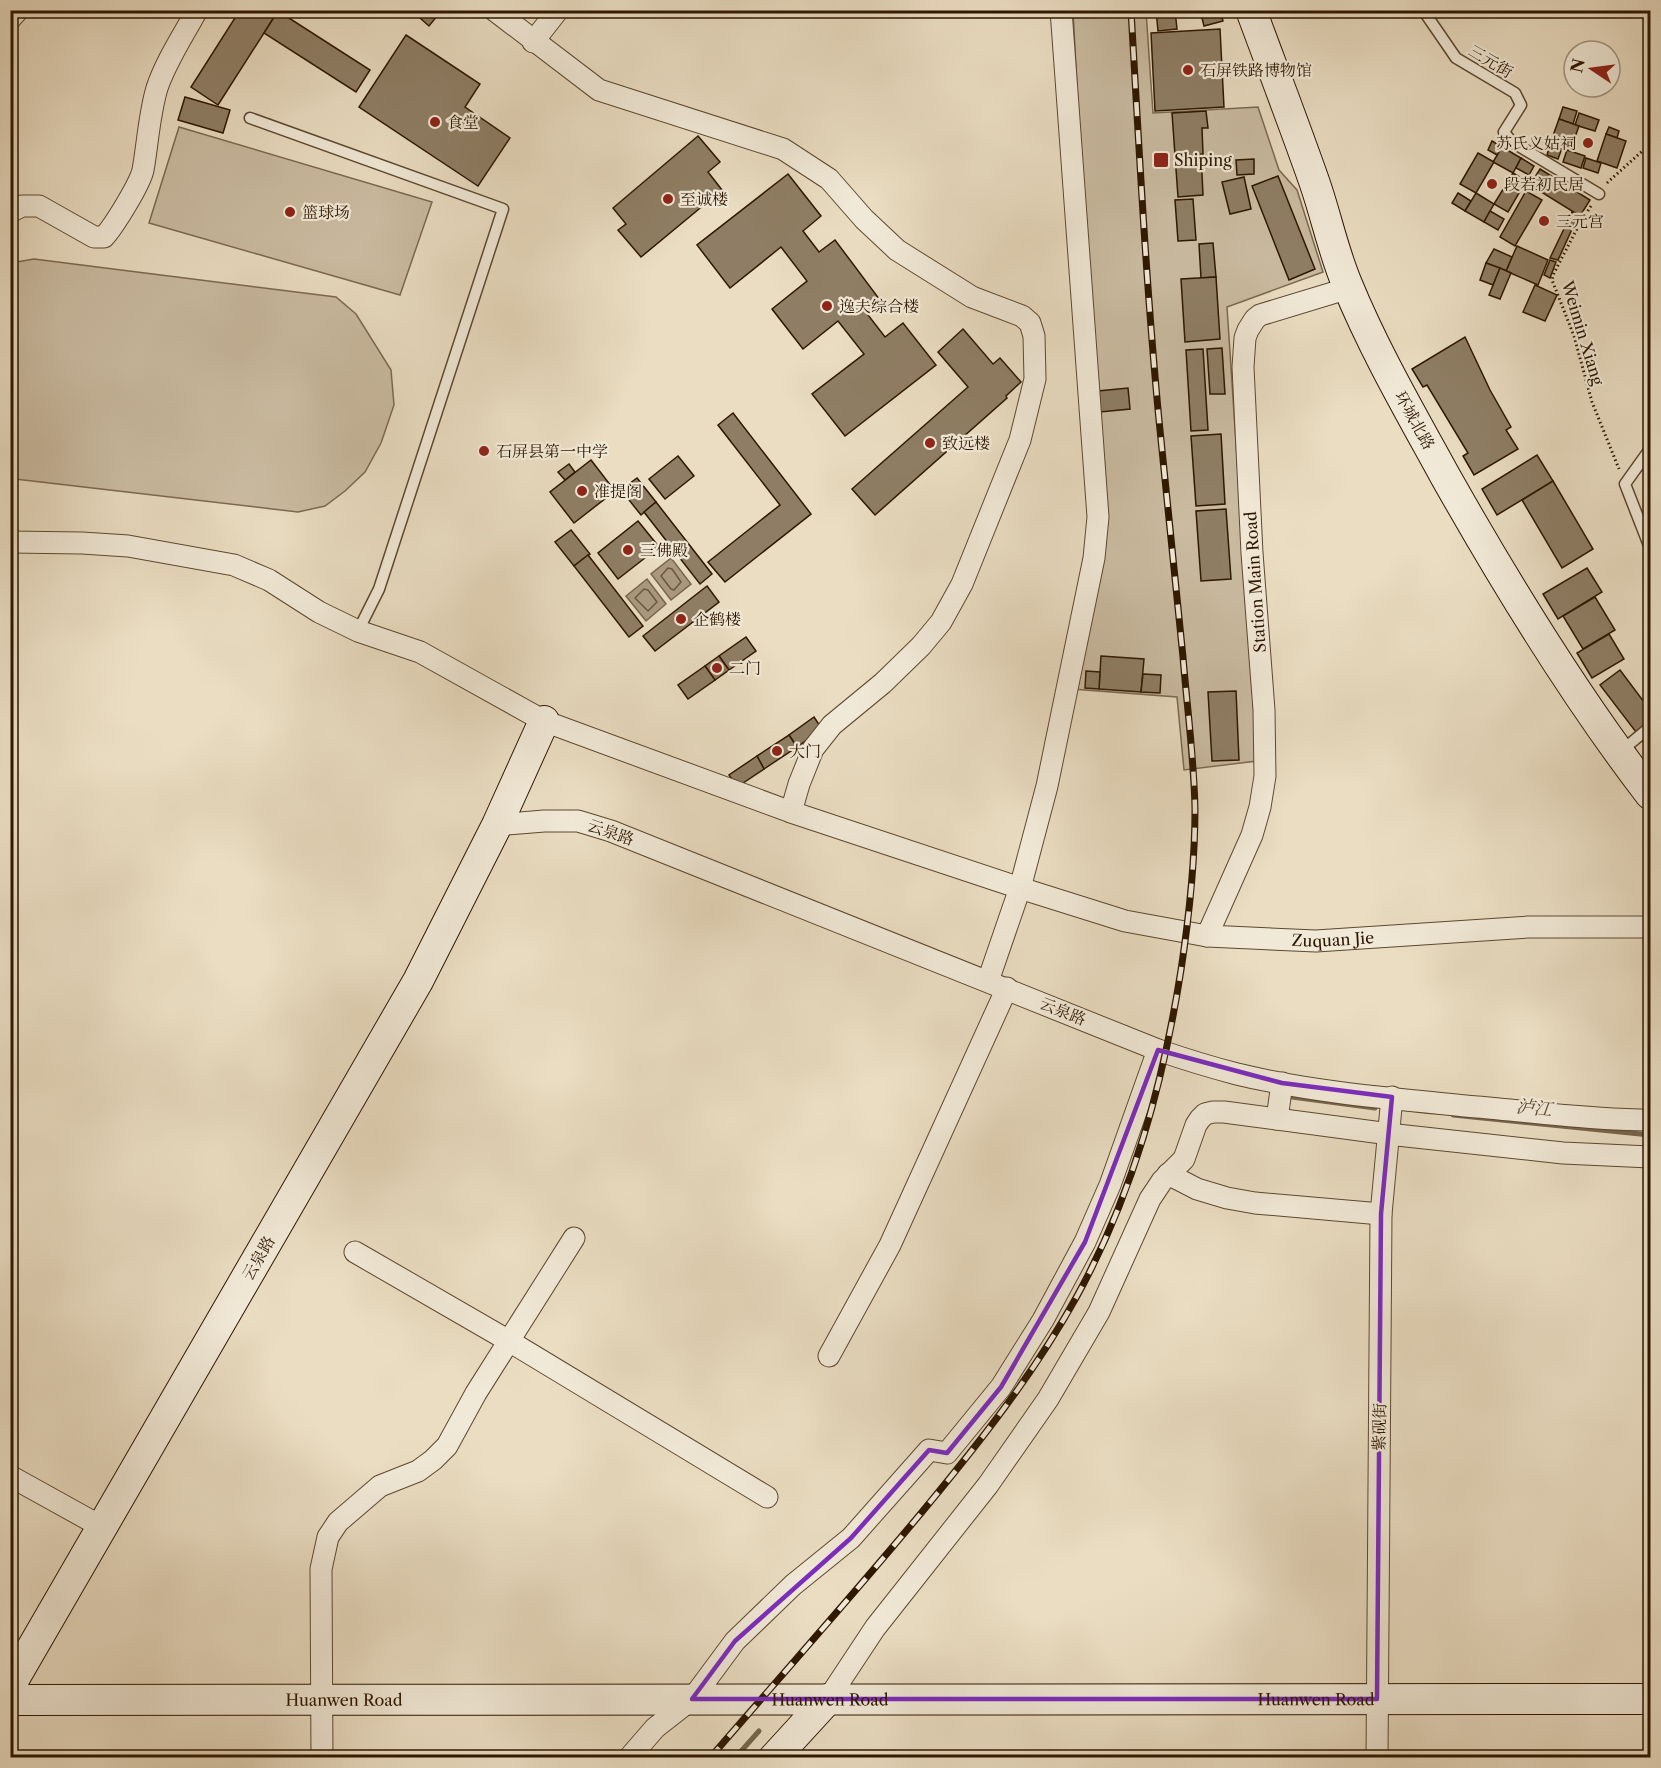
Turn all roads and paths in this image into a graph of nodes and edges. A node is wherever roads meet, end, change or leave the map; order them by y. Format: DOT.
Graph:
graph roads {
  1 [pos="18,10"];
  2 [pos="197,10"];
  3 [pos="494,10"];
  4 [pos="558,10"];
  5 [pos="1061,10"];
  6 [pos="1251,10"];
  7 [pos="1423,10"];
  8 [pos="10,19"];
  9 [pos="533,42"];
  10 [pos="250,118"];
  11 [pos="1650,144"];
  12 [pos="1599,194"];
  13 [pos="10,212"];
  14 [pos="1349,288"];
  15 [pos="1650,449"];
  16 [pos="1625,484"];
  17 [pos="10,542"];
  18 [pos="1650,548"];
  19 [pos="358,631"];
  20 [pos="544,721"];
  21 [pos="1650,727"];
  22 [pos="1620,752"];
  23 [pos="1650,794"];
  24 [pos="791,812"];
  25 [pos="497,825"];
  26 [pos="1020,888"];
  27 [pos="1650,927"];
  28 [pos="1207,936"];
  29 [pos="998,985"];
  30 [pos="1158,1050"];
  31 [pos="1282,1083"];
  32 [pos="1392,1097"];
  33 [pos="1277,1119"];
  34 [pos="1650,1120"];
  35 [pos="1388,1134"];
  36 [pos="1650,1157"];
  37 [pos="1168,1174"];
  38 [pos="1381,1214"];
  39 [pos="574,1238"];
  40 [pos="355,1252"];
  41 [pos="509,1341"];
  42 [pos="829,1356"];
  43 [pos="10,1476"];
  44 [pos="766,1497"];
  45 [pos="102,1527"];
  46 [pos="10,1686"];
  47 [pos="322,1699"];
  48 [pos="692,1699"];
  49 [pos="828,1699"];
  50 [pos="1377,1699"];
  51 [pos="1650,1699"];
  52 [pos="10,1700"];
  53 [pos="322,1758"];
  54 [pos="629,1758"];
  55 [pos="774,1758"];
  56 [pos="1377,1758"];
  1 -- 8 [label="street"];
  2 -- 13 [label="street"];
  3 -- 9 [label="street"];
  4 -- 9 [label="street"];
  5 -- 26 [label="street"];
  6 -- 14 [label="street, 环城北路"];
  7 -- 12 [label="lane, 三元街"];
  9 -- 24 [label="street"];
  10 -- 19 [label="lane"];
  11 -- 12 [label="path, Weimin Xiang"];
  12 -- 16 [label="path, Weimin Xiang"];
  14 -- 22 [label="street, 环城北路"];
  14 -- 28 [label="street, Station Main Road"];
  15 -- 16 [label="lane"];
  16 -- 18 [label="lane"];
  17 -- 19 [label="street, Zuquan Jie"];
  19 -- 20 [label="street, Zuquan Jie"];
  20 -- 24 [label="street, Zuquan Jie"];
  20 -- 25 [label="street, 云泉路"];
  21 -- 22 [label="lane"];
  22 -- 23 [label="street, 环城北路"];
  24 -- 26 [label="street, Zuquan Jie"];
  25 -- 29 [label="street, 云泉路"];
  25 -- 45 [label="street, 云泉路"];
  26 -- 28 [label="street, Zuquan Jie"];
  26 -- 29 [label="street"];
  27 -- 28 [label="street, Zuquan Jie"];
  29 -- 30 [label="street, 云泉路"];
  29 -- 42 [label="street"];
  30 -- 31 [label="street, 云泉路"];
  30 -- 48 [label="street"];
  31 -- 32 [label="street, 云泉路"];
  31 -- 33 [label="street"];
  32 -- 34 [label="street, 云泉路"];
  32 -- 35 [label="street, 紫砚街"];
  33 -- 35 [label="street"];
  33 -- 37 [label="street"];
  35 -- 36 [label="street"];
  35 -- 38 [label="street, 紫砚街"];
  37 -- 38 [label="street"];
  37 -- 49 [label="street"];
  38 -- 50 [label="street, 紫砚街"];
  39 -- 41 [label="street"];
  40 -- 41 [label="street"];
  41 -- 44 [label="street"];
  41 -- 47 [label="street"];
  43 -- 45 [label="street"];
  45 -- 46 [label="street, 云泉路"];
  47 -- 48 [label="street, Huanwen Road"];
  47 -- 52 [label="street, Huanwen Road"];
  47 -- 53 [label="street"];
  48 -- 49 [label="street, Huanwen Road"];
  48 -- 54 [label="street"];
  49 -- 50 [label="street, Huanwen Road"];
  49 -- 55 [label="street"];
  50 -- 51 [label="street, Huanwen Road"];
  50 -- 56 [label="street, 紫砚街"];
}
